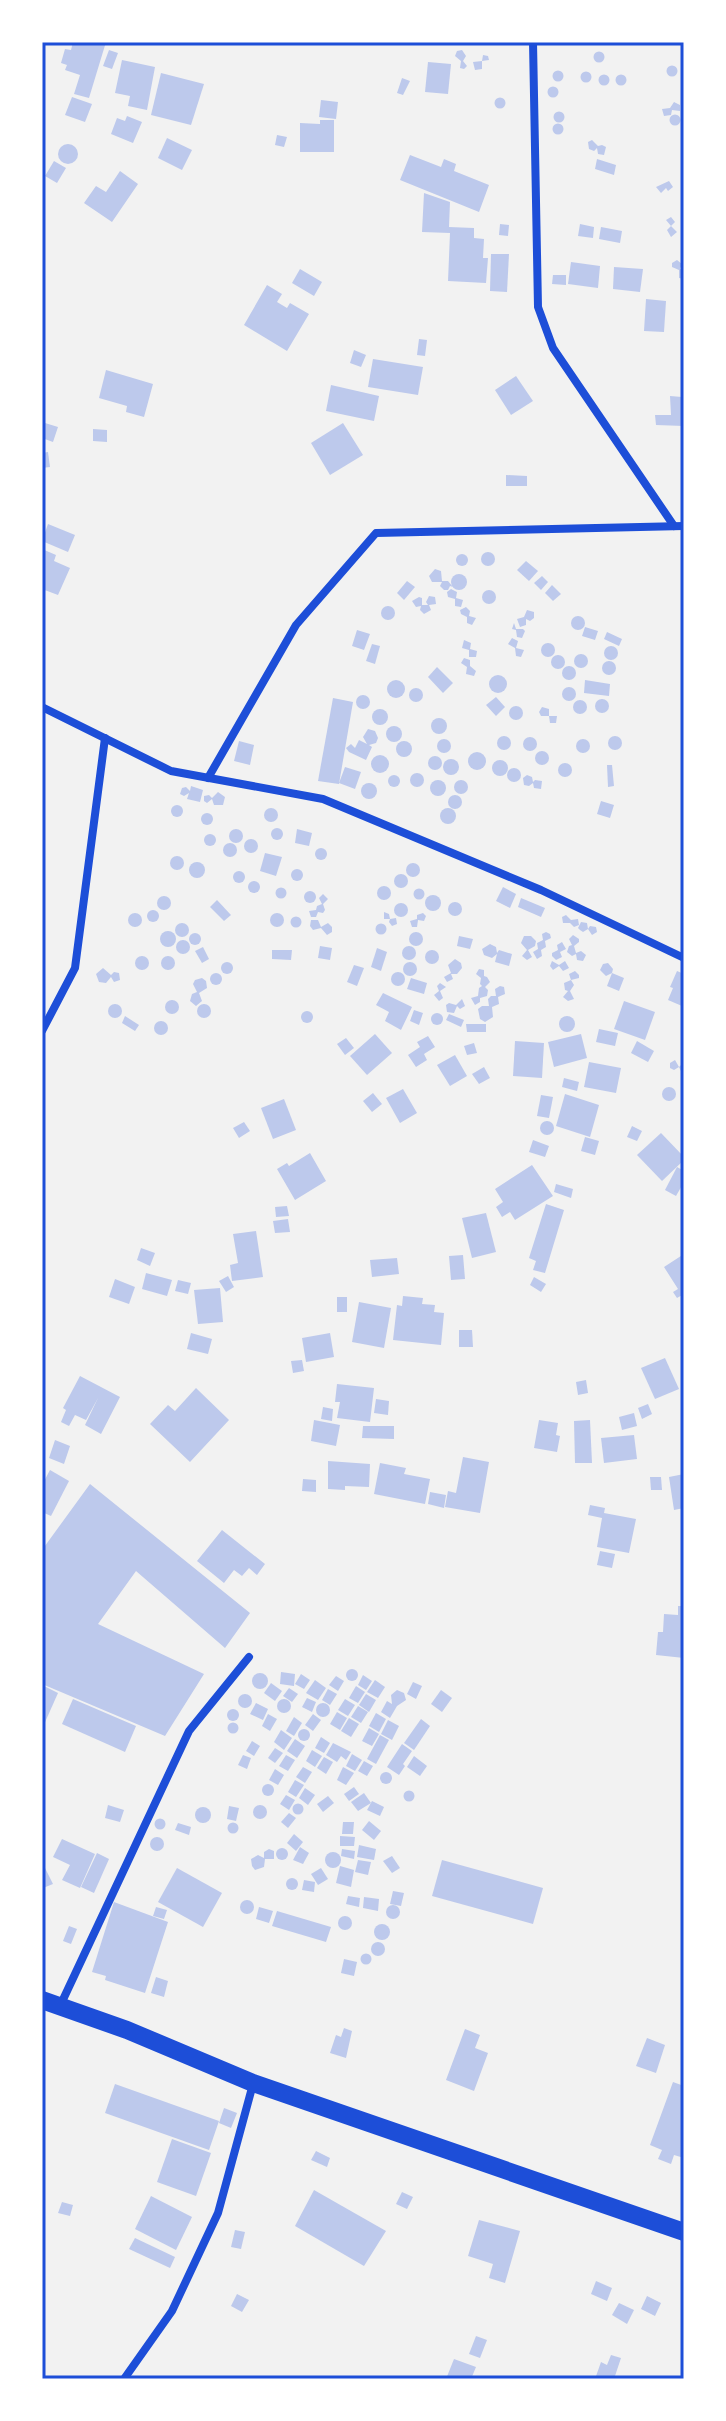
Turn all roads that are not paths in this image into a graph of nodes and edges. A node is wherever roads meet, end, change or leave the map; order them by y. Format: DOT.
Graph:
graph roads {
  1 [pos="533,42"];
  2 [pos="679,526"];
  3 [pos="42,707"];
  4 [pos="105,738"];
  5 [pos="208,778"];
  6 [pos="684,958"];
  7 [pos="42,1031"];
  8 [pos="249,1657"];
  9 [pos="51,2003"];
  10 [pos="253,2083"];
  11 [pos="684,2232"];
  12 [pos="124,2379"];
  1 -- 2 [label="street"];
  2 -- 5 [label="street"];
  3 -- 4 [label="street"];
  4 -- 5 [label="street"];
  4 -- 7 [label="street"];
  5 -- 6 [label="street"];
  8 -- 9 [label="street"];
  9 -- 10 [label="main road"];
  10 -- 11 [label="main road"];
  10 -- 12 [label="street"];
}
